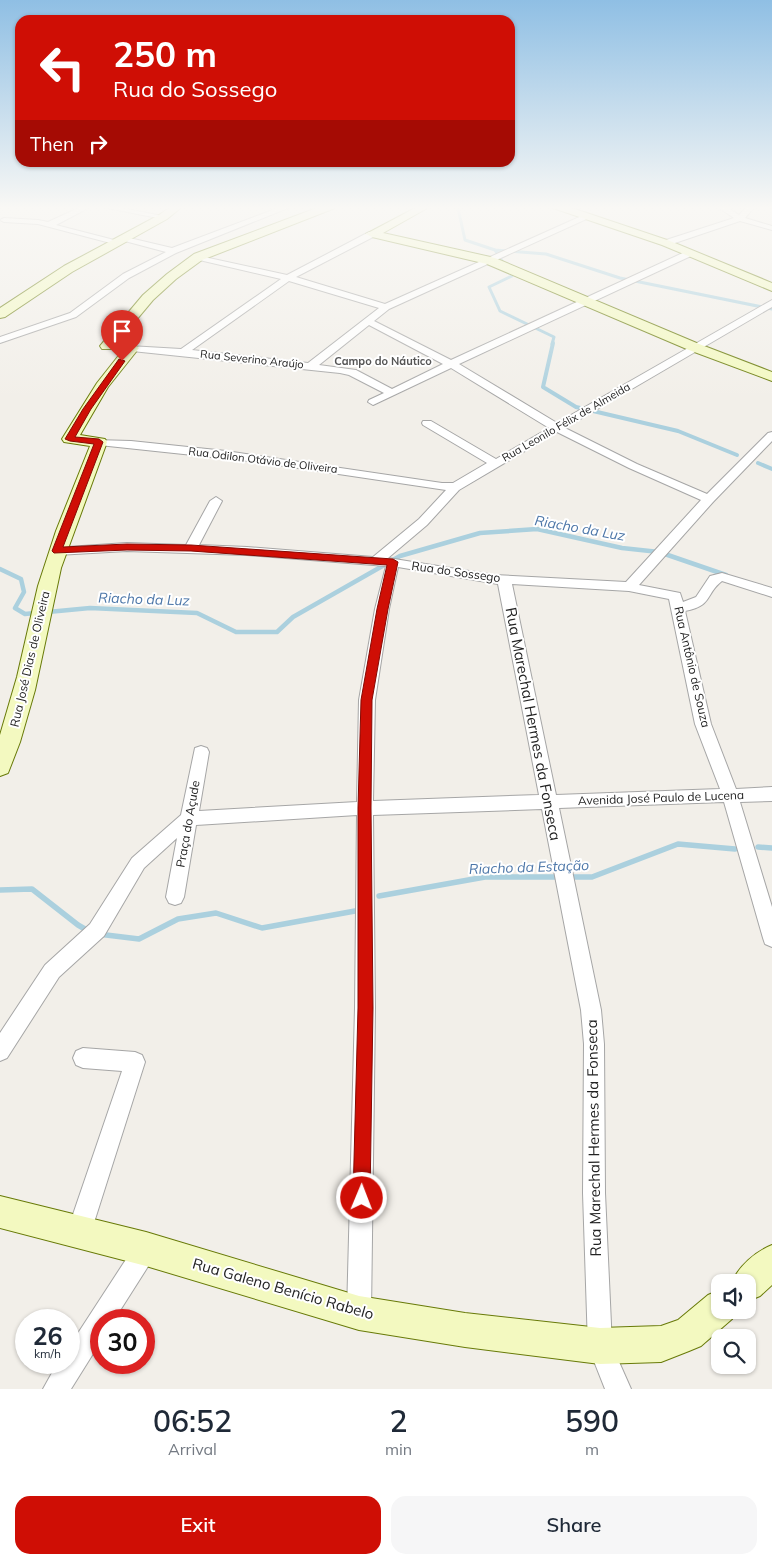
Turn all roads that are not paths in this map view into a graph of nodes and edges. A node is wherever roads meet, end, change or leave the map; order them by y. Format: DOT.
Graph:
graph roads {
  1 [pos="67,271"];
  2 [pos="136,271"];
  3 [pos="179,271"];
  4 [pos="257,271"];
  5 [pos="302,271"];
  6 [pos="466,271"];
  7 [pos="516,271"];
  8 [pos="653,271"];
  9 [pos="733,271"];
  10 [pos="288,278"];
  11 [pos="771,286"];
  12 [pos="586,301"];
  13 [pos="772,304"];
  14 [pos="386,306"];
  15 [pos="0,314"];
  16 [pos="368,321"];
  17 [pos="0,340"];
  18 [pos="694,347"];
  19 [pos="132,348"];
  20 [pos="183,352"];
  21 [pos="451,364"];
  22 [pos="311,366"];
  23 [pos="772,377"];
  24 [pos="393,393"];
  25 [pos="373,402"];
  26 [pos="427,423"];
  27 [pos="558,427"];
  28 [pos="772,435"];
  29 [pos="99,442"];
  30 [pos="495,463"];
  31 [pos="456,486"];
  32 [pos="709,499"];
  33 [pos="216,501"];
  34 [pos="191,548"];
  35 [pos="57,551"];
  36 [pos="385,562"];
  37 [pos="504,580"];
  38 [pos="629,587"];
  39 [pos="772,593"];
  40 [pos="677,601"];
  41 [pos="201,752"];
  42 [pos="0,767"];
  43 [pos="772,794"];
  44 [pos="730,795"];
  45 [pos="548,803"];
  46 [pos="364,808"];
  47 [pos="190,819"];
  48 [pos="176,897"];
  49 [pos="772,938"];
  50 [pos="0,1051"];
  51 [pos="83,1058"];
  52 [pos="0,1212"];
  53 [pos="79,1232"];
  54 [pos="146,1249"];
  55 [pos="772,1262"];
  56 [pos="756,1277"];
  57 [pos="359,1313"];
  58 [pos="711,1315"];
  59 [pos="600,1346"];
  60 [pos="56,1389"];
  61 [pos="618,1389"];
  1 -- 15 [label="street"];
  2 -- 17 [label="street"];
  3 -- 19 [label="street, Rua Severino Araújo"];
  4 -- 10 [label="street"];
  5 -- 10 [label="street"];
  6 -- 14 [label="street"];
  7 -- 12 [label="street"];
  8 -- 12 [label="street"];
  9 -- 11 [label="street"];
  10 -- 14 [label="street"];
  10 -- 20 [label="street"];
  12 -- 18 [label="street"];
  12 -- 21 [label="street"];
  13 -- 18 [label="street, Rua Leonilo Félix de Almeida"];
  14 -- 16 [label="street"];
  16 -- 21 [label="street"];
  16 -- 22 [label="street"];
  18 -- 23 [label="street"];
  18 -- 27 [label="street, Rua Leonilo Félix de Almeida"];
  19 -- 20 [label="street, Rua Severino Araújo"];
  19 -- 29 [label="street, Rua Odilon Otávio de Oliveira"];
  20 -- 22 [label="street, Rua Severino Araújo"];
  21 -- 24 [label="street"];
  21 -- 27 [label="street"];
  22 -- 24 [label="street, Rua Severino Araújo"];
  24 -- 25 [label="street"];
  26 -- 30 [label="street"];
  27 -- 30 [label="street, Rua Leonilo Félix de Almeida"];
  27 -- 32 [label="street"];
  28 -- 32 [label="street"];
  29 -- 31 [label="street, Rua Odilon Otávio de Oliveira"];
  29 -- 35 [label="street, Rua José Dias de Oliveira"];
  30 -- 31 [label="street, Rua Leonilo Félix de Almeida"];
  31 -- 36 [label="street, Rua Leonilo Félix de Almeida"];
  32 -- 38 [label="street"];
  33 -- 34 [label="street"];
  34 -- 35 [label="street, Rua do Sossego"];
  34 -- 36 [label="street, Rua do Sossego"];
  35 -- 42 [label="street, Rua José Dias de Oliveira"];
  36 -- 37 [label="street, Rua do Sossego"];
  36 -- 46 [label="street"];
  37 -- 38 [label="street, Rua do Sossego"];
  37 -- 45 [label="street, Rua Marechal Hermes da Fonseca"];
  38 -- 40 [label="street, Rua do Sossego"];
  39 -- 40 [label="street"];
  40 -- 44 [label="street, Rua Antônio de Souza"];
  41 -- 47 [label="street, Praça do Açude"];
  43 -- 44 [label="street, Avenida José Paulo de Lucena"];
  44 -- 45 [label="street, Avenida José Paulo de Lucena"];
  44 -- 49 [label="street, Rua Antônio de Souza"];
  45 -- 46 [label="street, Avenida José Paulo de Lucena"];
  45 -- 59 [label="street, Rua Marechal Hermes da Fonseca"];
  46 -- 47 [label="street, Avenida José Paulo de Lucena"];
  46 -- 57 [label="street"];
  47 -- 48 [label="street, Praça do Açude"];
  47 -- 50 [label="street"];
  51 -- 53 [label="street"];
  52 -- 53 [label="street, Rua Galeno Benício Rabelo"];
  53 -- 54 [label="street, Rua Galeno Benício Rabelo"];
  54 -- 57 [label="street, Rua Galeno Benício Rabelo"];
  54 -- 60 [label="street"];
  55 -- 56 [label="street"];
  57 -- 59 [label="street, Rua Galeno Benício Rabelo"];
  58 -- 59 [label="street, Rua Galeno Benício Rabelo"];
  59 -- 61 [label="street"];
}
